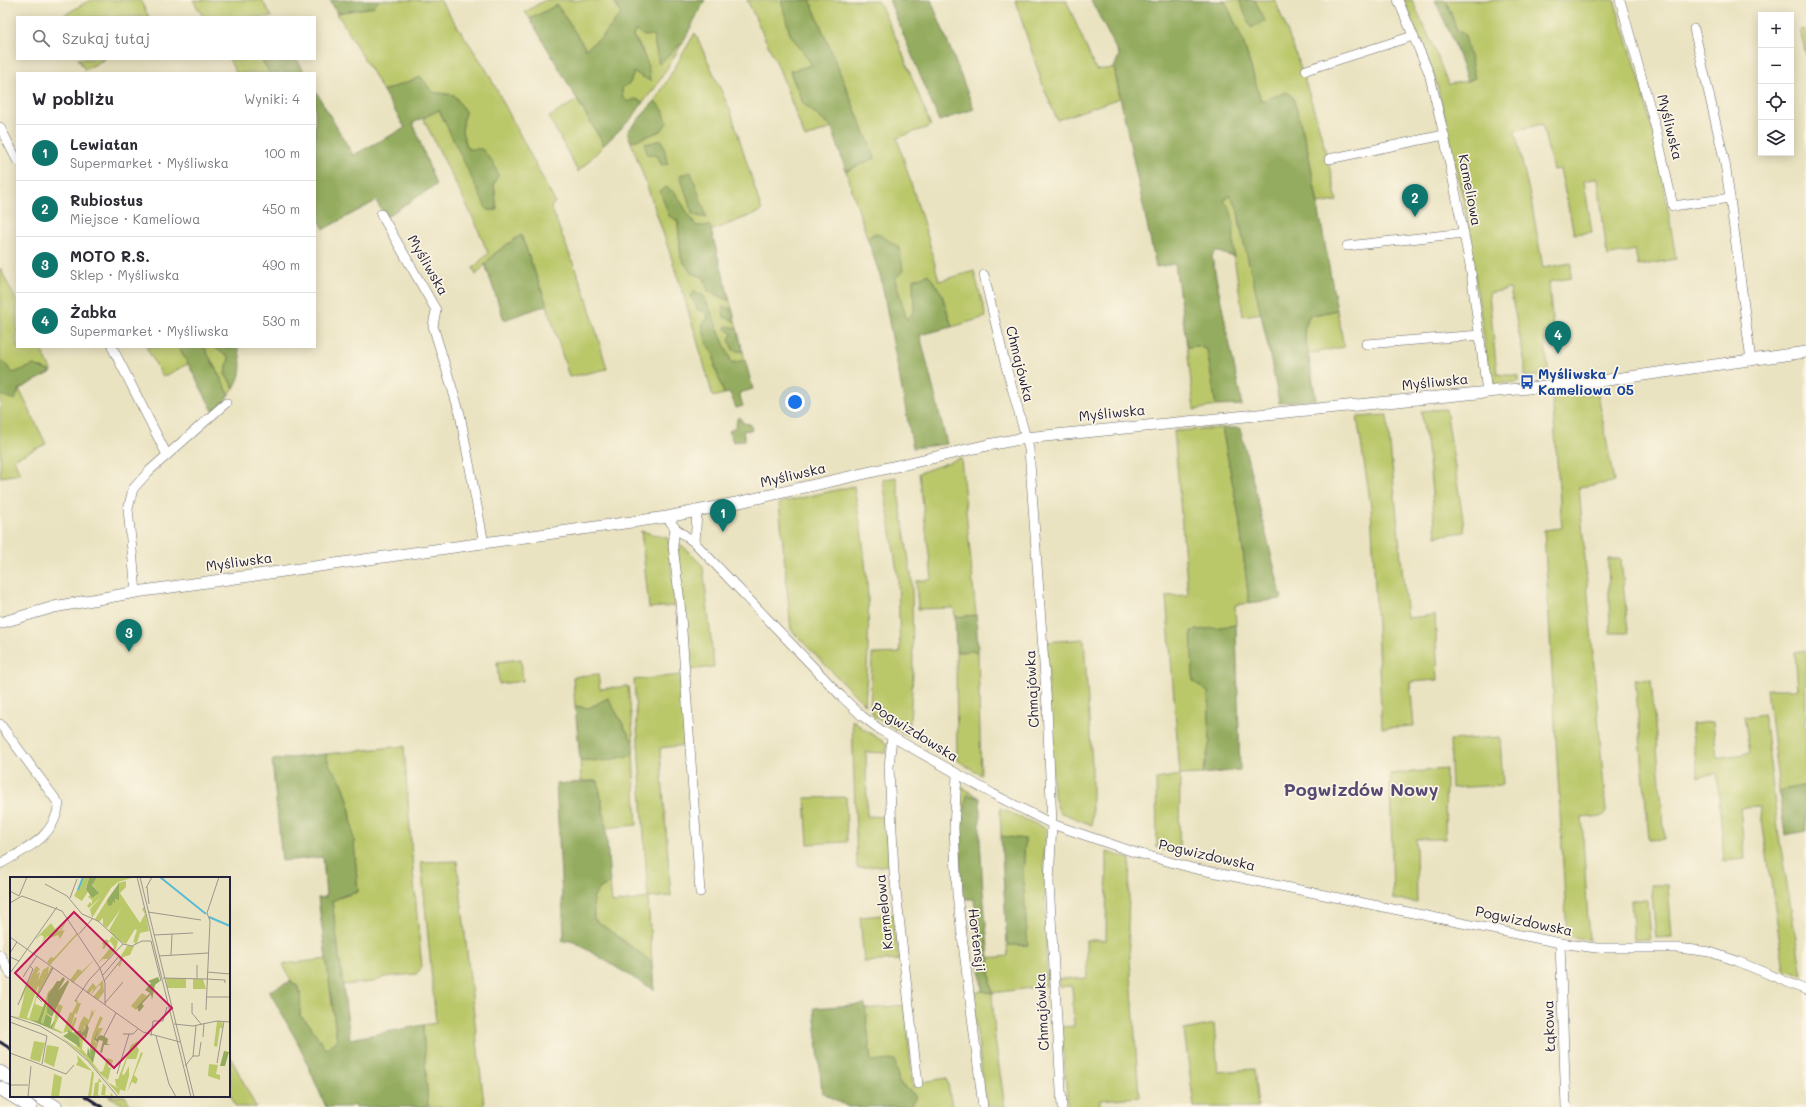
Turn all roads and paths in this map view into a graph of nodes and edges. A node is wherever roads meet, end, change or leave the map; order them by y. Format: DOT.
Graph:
graph roads {
  1 [pos="1398,0"];
  2 [pos="1620,0"];
  3 [pos="1694,29"];
  4 [pos="1413,36"];
  5 [pos="1306,70"];
  6 [pos="0,127"];
  7 [pos="1444,135"];
  8 [pos="16,158"];
  9 [pos="1329,159"];
  10 [pos="1730,198"];
  11 [pos="381,214"];
  12 [pos="1464,233"];
  13 [pos="1347,246"];
  14 [pos="984,275"];
  15 [pos="1480,335"];
  16 [pos="1366,344"];
  17 [pos="113,348"];
  18 [pos="1806,352"];
  19 [pos="1751,361"];
  20 [pos="1487,392"];
  21 [pos="226,403"];
  22 [pos="1025,438"];
  23 [pos="167,456"];
  24 [pos="697,512"];
  25 [pos="667,517"];
  26 [pos="675,528"];
  27 [pos="695,543"];
  28 [pos="484,544"];
  29 [pos="136,592"];
  30 [pos="0,623"];
  31 [pos="0,724"];
  32 [pos="892,737"];
  33 [pos="957,775"];
  34 [pos="1052,824"];
  35 [pos="0,864"];
  36 [pos="700,892"];
  37 [pos="1560,943"];
  38 [pos="0,955"];
  39 [pos="10,972"];
  40 [pos="1806,990"];
  41 [pos="0,1072"];
  42 [pos="10,1078"];
  43 [pos="918,1084"];
  44 [pos="0,1088"];
  45 [pos="10,1094"];
  46 [pos="15,1097"];
  47 [pos="40,1097"];
  48 [pos="30,1107"];
  49 [pos="56,1107"];
  50 [pos="983,1107"];
  51 [pos="1062,1107"];
  52 [pos="1566,1107"];
  1 -- 4 [label="street, Kameliowa"];
  2 -- 10 [label="street, Myśliwska"];
  3 -- 10 [label="street"];
  4 -- 5 [label="street"];
  4 -- 7 [label="street, Kameliowa"];
  6 -- 8 [label="street"];
  7 -- 9 [label="street"];
  7 -- 12 [label="street, Kameliowa"];
  10 -- 19 [label="street"];
  11 -- 28 [label="street, Myśliwska"];
  12 -- 13 [label="street"];
  12 -- 15 [label="street, Kameliowa"];
  14 -- 22 [label="street, Chmajówka"];
  15 -- 16 [label="street"];
  15 -- 20 [label="street, Kameliowa"];
  17 -- 23 [label="street"];
  18 -- 19 [label="street, Myśliwska"];
  19 -- 20 [label="street, Myśliwska"];
  20 -- 22 [label="street, Myśliwska"];
  21 -- 23 [label="street"];
  22 -- 24 [label="street, Myśliwska"];
  22 -- 34 [label="street, Chmajówka"];
  23 -- 29 [label="street"];
  24 -- 25 [label="street, Myśliwska"];
  24 -- 27 [label="street"];
  25 -- 26 [label="street, Pogwizdowska"];
  25 -- 28 [label="street, Myśliwska"];
  26 -- 27 [label="street, Pogwizdowska"];
  26 -- 36 [label="street"];
  27 -- 32 [label="street, Pogwizdowska"];
  28 -- 29 [label="street, Myśliwska"];
  29 -- 30 [label="street, Myśliwska"];
  31 -- 35 [label="street"];
  32 -- 33 [label="street, Pogwizdowska"];
  32 -- 43 [label="street, Karmelowa"];
  33 -- 34 [label="street, Pogwizdowska"];
  33 -- 50 [label="street, Hortensji"];
  34 -- 37 [label="street, Pogwizdowska"];
  34 -- 51 [label="street, Chmajówka"];
  37 -- 40 [label="street, Pogwizdowska"];
  37 -- 52 [label="street, Łąkowa"];
  38 -- 39 [label="street"];
  41 -- 42 [label="main road"];
  44 -- 45 [label="main road"];
  46 -- 48 [label="main road"];
  47 -- 49 [label="main road"];
}
